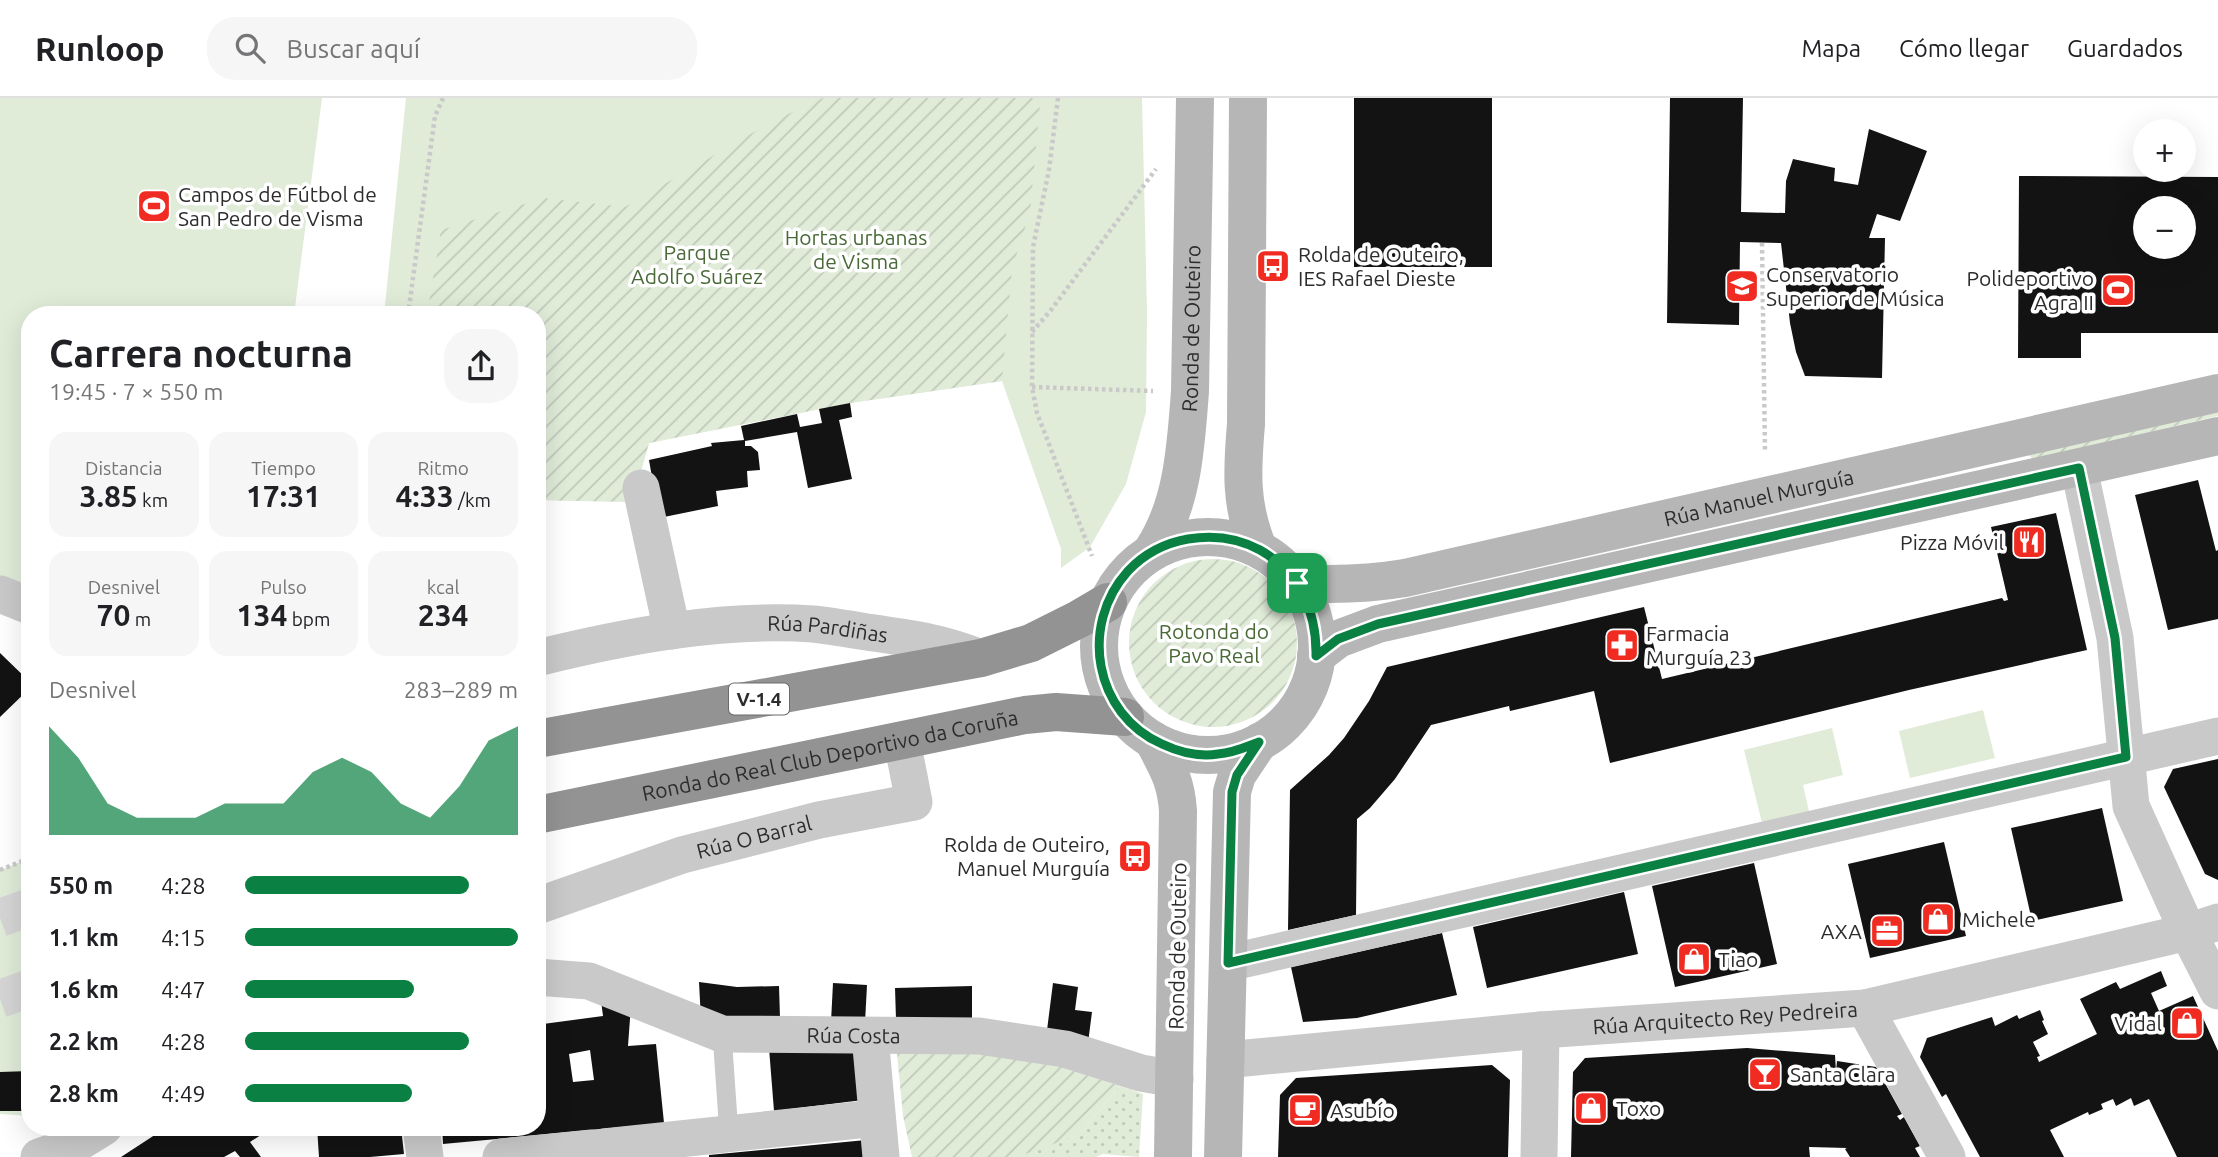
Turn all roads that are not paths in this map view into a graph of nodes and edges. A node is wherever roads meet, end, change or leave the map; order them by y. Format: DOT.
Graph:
graph roads {
  1 [pos="1195,98"];
  2 [pos="1248,98"];
  3 [pos="2218,393"];
  4 [pos="2218,436"];
  5 [pos="2079,468"];
  6 [pos="641,488"];
  7 [pos="1258,548"];
  8 [pos="1152,551"];
  9 [pos="1297,583"];
  10 [pos="0,594"];
  11 [pos="21,602"];
  12 [pos="1108,602"];
  13 [pos="672,631"];
  14 [pos="546,656"];
  15 [pos="1316,656"];
  16 [pos="981,658"];
  17 [pos="1139,729"];
  18 [pos="2218,736"];
  19 [pos="546,737"];
  20 [pos="902,741"];
  21 [pos="1259,742"];
  22 [pos="2126,757"];
  23 [pos="546,813"];
  24 [pos="546,903"];
  25 [pos="2203,927"];
  26 [pos="1228,963"];
  27 [pos="546,978"];
  28 [pos="2218,991"];
  29 [pos="1865,1008"];
  30 [pos="1541,1030"];
  31 [pos="722,1034"];
  32 [pos="870,1036"];
  33 [pos="1226,1060"];
  34 [pos="1175,1079"];
  35 [pos="877,1118"];
  36 [pos="729,1134"];
  37 [pos="89,1136"];
  38 [pos="422,1136"];
  39 [pos="39,1157"];
  40 [pos="425,1157"];
  41 [pos="501,1157"];
  42 [pos="881,1157"];
  43 [pos="1174,1157"];
  44 [pos="1223,1157"];
  45 [pos="1539,1157"];
  46 [pos="1947,1157"];
  1 -- 8 [label="main road, Ronda de Outeiro"];
  2 -- 7 [label="main road"];
  3 -- 9 [label="main road, Rúa Manuel Murguía"];
  4 -- 5 [label="main road, Rúa Manuel Murguía"];
  5 -- 15 [label="main road, Rúa Manuel Murguía"];
  5 -- 22 [label="street"];
  6 -- 13 [label="street"];
  7 -- 8 [label="main road, Ronda de Outeiro"];
  7 -- 9 [label="main road, Ronda de Outeiro"];
  8 -- 12 [label="main road, Ronda de Outeiro"];
  9 -- 15 [label="main road, Ronda de Outeiro"];
  10 -- 11 [label="street"];
  12 -- 16 [label="highway, V-1.4"];
  12 -- 17 [label="main road, Ronda de Outeiro"];
  13 -- 14 [label="street, Rúa Pardiñas"];
  13 -- 16 [label="street, Rúa Pardiñas"];
  15 -- 21 [label="main road, Ronda de Outeiro"];
  16 -- 19 [label="highway, V-1.4"];
  17 -- 20 [label="highway, Ronda do Real Club Deportivo da Coruña"];
  17 -- 21 [label="main road, Ronda de Outeiro"];
  17 -- 34 [label="main road, Ronda de Outeiro"];
  18 -- 22 [label="street"];
  20 -- 23 [label="highway, Ronda do Real Club Deportivo da Coruña"];
  20 -- 24 [label="street, Rúa O Barral"];
  21 -- 26 [label="main road, Ronda de Outeiro"];
  22 -- 25 [label="street"];
  22 -- 26 [label="street"];
  25 -- 28 [label="street"];
  25 -- 29 [label="street, Rúa Arquitecto Rey Pedreira"];
  26 -- 33 [label="main road, Ronda de Outeiro"];
  27 -- 31 [label="street, Rúa Costa"];
  29 -- 30 [label="street, Rúa Arquitecto Rey Pedreira"];
  29 -- 46 [label="street"];
  30 -- 33 [label="street, Rúa Arquitecto Rey Pedreira"];
  30 -- 45 [label="street"];
  31 -- 32 [label="street, Rúa Costa"];
  31 -- 36 [label="lane"];
  32 -- 34 [label="street, Rúa Costa"];
  32 -- 35 [label="street"];
  33 -- 44 [label="main road, Ronda de Outeiro"];
  34 -- 43 [label="main road, Ronda de Outeiro"];
  35 -- 36 [label="street"];
  35 -- 42 [label="street"];
  36 -- 41 [label="street"];
  37 -- 39 [label="street"];
  38 -- 40 [label="street"];
}
